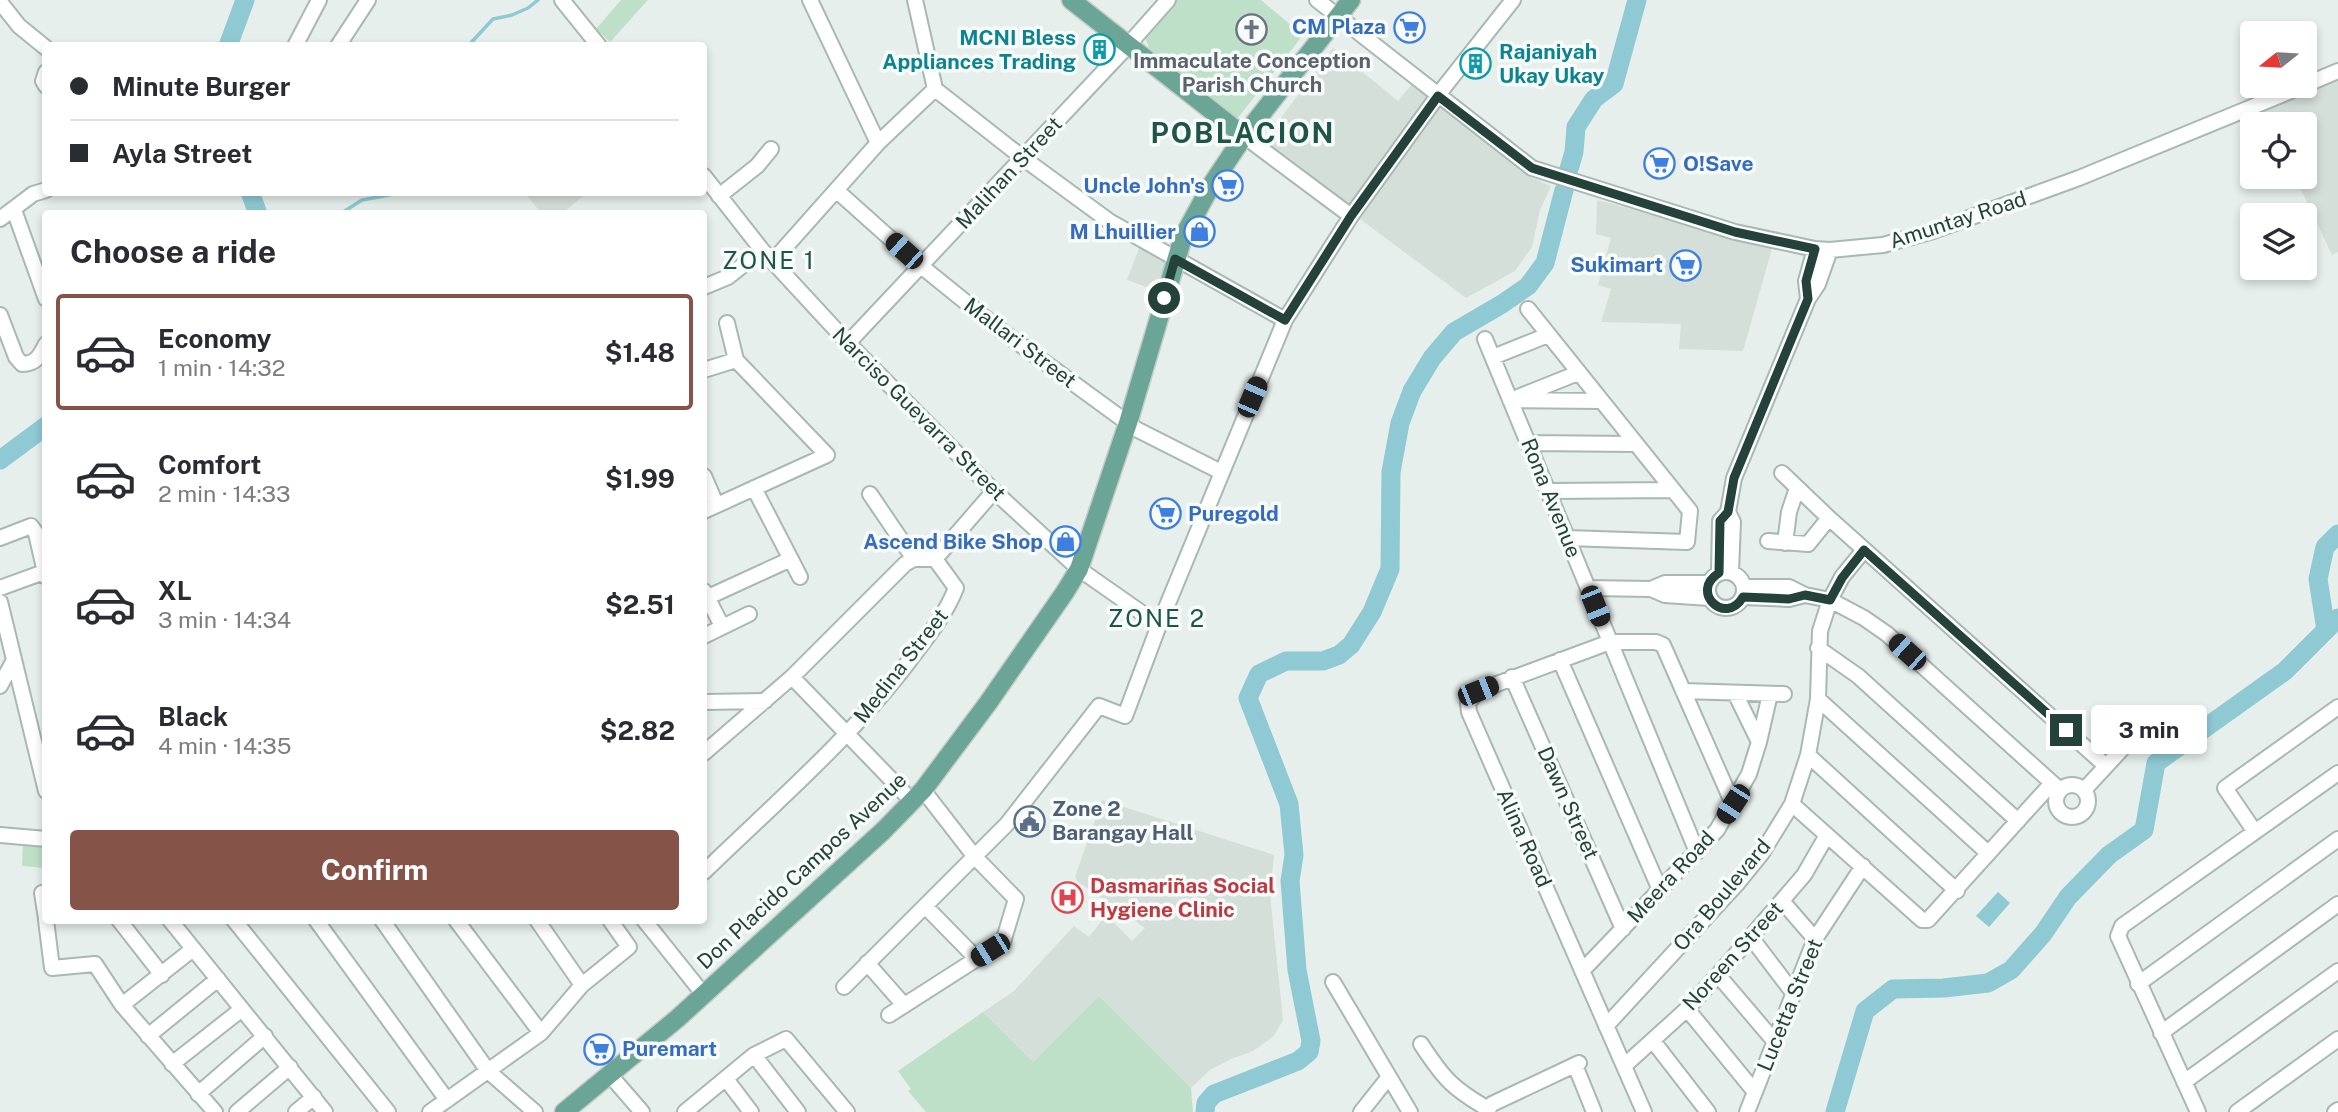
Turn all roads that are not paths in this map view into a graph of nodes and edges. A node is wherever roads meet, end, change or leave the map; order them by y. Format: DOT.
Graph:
graph roads {
  1 [pos="319,0"];
  2 [pos="369,0"];
  3 [pos="562,0"];
  4 [pos="810,0"];
  5 [pos="915,0"];
  6 [pos="1071,0"];
  7 [pos="1168,0"];
  8 [pos="1317,0"];
  9 [pos="1350,0"];
  10 [pos="1513,0"];
  11 [pos="0,2"];
  12 [pos="1336,18"];
  13 [pos="297,42"];
  14 [pos="341,42"];
  15 [pos="596,42"];
  16 [pos="42,45"];
  17 [pos="1128,46"];
  18 [pos="2338,71"];
  19 [pos="2317,80"];
  20 [pos="935,89"];
  21 [pos="1438,96"];
  22 [pos="2273,98"];
  23 [pos="1244,136"];
  24 [pos="878,143"];
  25 [pos="771,149"];
  26 [pos="1023,158"];
  27 [pos="707,180"];
  28 [pos="836,190"];
  29 [pos="42,191"];
  30 [pos="719,196"];
  31 [pos="14,209"];
  32 [pos="1351,216"];
  33 [pos="0,219"];
  34 [pos="1823,249"];
  35 [pos="768,256"];
  36 [pos="1175,259"];
  37 [pos="921,266"];
  38 [pos="707,286"];
  39 [pos="42,288"];
  40 [pos="1528,309"];
  41 [pos="0,315"];
  42 [pos="1285,320"];
  43 [pos="727,323"];
  44 [pos="1548,335"];
  45 [pos="1485,339"];
  46 [pos="848,343"];
  47 [pos="42,352"];
  48 [pos="1493,357"];
  49 [pos="736,360"];
  50 [pos="707,369"];
  51 [pos="1578,373"];
  52 [pos="1510,400"];
  53 [pos="1601,401"];
  54 [pos="1128,423"];
  55 [pos="1528,443"];
  56 [pos="1635,444"];
  57 [pos="1221,472"];
  58 [pos="1782,473"];
  59 [pos="754,488"];
  60 [pos="1797,488"];
  61 [pos="994,491"];
  62 [pos="1548,491"];
  63 [pos="1674,491"];
  64 [pos="870,494"];
  65 [pos="710,507"];
  66 [pos="1829,518"];
  67 [pos="0,538"];
  68 [pos="1567,538"];
  69 [pos="1768,541"];
  70 [pos="1785,543"];
  71 [pos="1864,550"];
  72 [pos="791,559"];
  73 [pos="914,559"];
  74 [pos="935,559"];
  75 [pos="42,560"];
  76 [pos="1079,569"];
  77 [pos="42,575"];
  78 [pos="1720,576"];
  79 [pos="800,577"];
  80 [pos="0,588"];
  81 [pos="1588,588"];
  82 [pos="1651,589"];
  83 [pos="1744,592"];
  84 [pos="707,594"];
  85 [pos="1709,598"];
  86 [pos="707,599"];
  87 [pos="1830,600"];
  88 [pos="0,602"];
  89 [pos="749,614"];
  90 [pos="1159,625"];
  91 [pos="722,626"];
  92 [pos="707,634"];
  93 [pos="1610,642"];
  94 [pos="1818,648"];
  95 [pos="14,660"];
  96 [pos="1560,660"];
  97 [pos="793,677"];
  98 [pos="1512,677"];
  99 [pos="0,687"];
  100 [pos="1683,691"];
  101 [pos="1735,692"];
  102 [pos="1818,699"];
  103 [pos="765,701"];
  104 [pos="707,702"];
  105 [pos="2338,707"];
  106 [pos="846,735"];
  107 [pos="1759,741"];
  108 [pos="2122,749"];
  109 [pos="707,750"];
  110 [pos="1808,755"];
  111 [pos="2106,766"];
  112 [pos="2338,773"];
  113 [pos="42,775"];
  114 [pos="2056,787"];
  115 [pos="2084,790"];
  116 [pos="917,796"];
  117 [pos="1733,804"];
  118 [pos="1792,804"];
  119 [pos="2018,821"];
  120 [pos="2255,832"];
  121 [pos="0,835"];
  122 [pos="1827,835"];
  123 [pos="42,839"];
  124 [pos="2338,839"];
  125 [pos="1697,852"];
  126 [pos="1988,853"];
  127 [pos="975,857"];
  128 [pos="1863,866"];
  129 [pos="707,869"];
  130 [pos="1660,890"];
  131 [pos="1957,891"];
  132 [pos="1782,901"];
  133 [pos="2338,904"];
  134 [pos="925,906"];
  135 [pos="47,924"];
  136 [pos="122,924"];
  137 [pos="173,924"];
  138 [pos="237,924"];
  139 [pos="319,924"];
  140 [pos="385,924"];
  141 [pos="459,924"];
  142 [pos="540,924"];
  143 [pos="613,924"];
  144 [pos="647,924"];
  145 [pos="1623,929"];
  146 [pos="1750,936"];
  147 [pos="1815,939"];
  148 [pos="193,948"];
  149 [pos="977,959"];
  150 [pos="867,963"];
  151 [pos="1583,971"];
  152 [pos="2338,971"];
  153 [pos="162,975"];
  154 [pos="1718,975"];
  155 [pos="218,979"];
  156 [pos="1333,982"];
  157 [pos="2138,984"];
  158 [pos="582,985"];
  159 [pos="844,986"];
  160 [pos="1794,994"];
  161 [pos="704,995"];
  162 [pos="122,1005"];
  163 [pos="904,1005"];
  164 [pos="242,1009"];
  165 [pos="1687,1009"];
  166 [pos="889,1014"];
  167 [pos="1606,1026"];
  168 [pos="541,1033"];
  169 [pos="2161,1033"];
  170 [pos="148,1036"];
  171 [pos="265,1037"];
  172 [pos="2338,1039"];
  173 [pos="1653,1041"];
  174 [pos="1775,1042"];
  175 [pos="1422,1044"];
  176 [pos="754,1055"];
  177 [pos="172,1064"];
  178 [pos="1624,1066"];
  179 [pos="290,1068"];
  180 [pos="488,1071"];
  181 [pos="610,1075"];
  182 [pos="1388,1078"];
  183 [pos="726,1079"];
  184 [pos="2184,1082"];
  185 [pos="1755,1092"];
  186 [pos="198,1094"];
  187 [pos="314,1097"];
  188 [pos="447,1101"];
  189 [pos="701,1107"];
  190 [pos="1487,1111"];
  191 [pos="1705,1111"];
  192 [pos="215,1112"];
  193 [pos="237,1112"];
  194 [pos="296,1112"];
  195 [pos="325,1112"];
  196 [pos="388,1112"];
  197 [pos="430,1112"];
  198 [pos="535,1112"];
  199 [pos="564,1112"];
  200 [pos="642,1112"];
  201 [pos="685,1112"];
  202 [pos="751,1112"];
  203 [pos="798,1112"];
  204 [pos="847,1112"];
  205 [pos="1361,1112"];
  206 [pos="1410,1112"];
  207 [pos="1594,1112"];
  208 [pos="1644,1112"];
  209 [pos="1747,1112"];
  210 [pos="2198,1112"];
  211 [pos="2237,1112"];
  1 -- 13 [label="street"];
  2 -- 14 [label="street"];
  3 -- 15 [label="street"];
  4 -- 24 [label="street"];
  5 -- 20 [label="street"];
  6 -- 17 [label="main road"];
  7 -- 17 [label="street, Malihan Street"];
  8 -- 12 [label="street, Amuntay Road"];
  9 -- 12 [label="main road, Don Placido Campos Avenue"];
  10 -- 21 [label="street"];
  11 -- 16 [label="street"];
  12 -- 21 [label="street, Amuntay Road"];
  12 -- 23 [label="main road, Don Placido Campos Avenue"];
  17 -- 23 [label="main road"];
  17 -- 26 [label="street, Malihan Street"];
  18 -- 19 [label="street, Amuntay Road"];
  20 -- 24 [label="street"];
  20 -- 26 [label="street"];
  21 -- 32 [label="street"];
  21 -- 34 [label="street, Amuntay Road"];
  22 -- 34 [label="street, Amuntay Road"];
  23 -- 32 [label="street"];
  23 -- 36 [label="main road, Don Placido Campos Avenue"];
  24 -- 28 [label="street"];
  25 -- 30 [label="street"];
  26 -- 36 [label="street"];
  26 -- 37 [label="street, Malihan Street"];
  27 -- 30 [label="street, Narciso Guevarra Street"];
  28 -- 35 [label="street"];
  28 -- 37 [label="street, Mallari Street"];
  29 -- 31 [label="street"];
  30 -- 35 [label="street, Narciso Guevarra Street"];
  31 -- 33 [label="street"];
  31 -- 39 [label="street"];
  32 -- 42 [label="street"];
  34 -- 78 [label="street"];
  35 -- 38 [label="street"];
  35 -- 46 [label="street, Narciso Guevarra Street"];
  36 -- 42 [label="street"];
  36 -- 54 [label="main road, Don Placido Campos Avenue"];
  37 -- 46 [label="street, Malihan Street"];
  37 -- 54 [label="street, Mallari Street"];
  40 -- 44 [label="street"];
  41 -- 47 [label="street"];
  42 -- 57 [label="street"];
  43 -- 49 [label="street"];
  44 -- 48 [label="street"];
  44 -- 51 [label="street"];
  45 -- 48 [label="street, Rona Avenue"];
  46 -- 61 [label="street, Narciso Guevarra Street"];
  48 -- 52 [label="street, Rona Avenue"];
  49 -- 50 [label="street"];
  49 -- 59 [label="street"];
  51 -- 52 [label="street"];
  51 -- 53 [label="street"];
  52 -- 53 [label="street"];
  52 -- 55 [label="street, Rona Avenue"];
  53 -- 56 [label="street"];
  54 -- 57 [label="street, Mallari Street"];
  54 -- 76 [label="main road, Don Placido Campos Avenue"];
  55 -- 56 [label="street"];
  55 -- 62 [label="street, Rona Avenue"];
  56 -- 63 [label="street"];
  57 -- 90 [label="street"];
  58 -- 60 [label="street"];
  59 -- 65 [label="street"];
  59 -- 72 [label="street"];
  60 -- 66 [label="street"];
  60 -- 70 [label="street"];
  61 -- 74 [label="street"];
  61 -- 76 [label="street, Narciso Guevarra Street"];
  62 -- 63 [label="street"];
  62 -- 68 [label="street, Rona Avenue"];
  63 -- 68 [label="street"];
  64 -- 73 [label="street"];
  66 -- 70 [label="street"];
  66 -- 71 [label="street"];
  67 -- 75 [label="street"];
  68 -- 81 [label="street, Rona Avenue"];
  69 -- 70 [label="street"];
  71 -- 87 [label="street, Ora Boulevard"];
  71 -- 111 [label="street"];
  72 -- 79 [label="street"];
  72 -- 84 [label="street"];
  73 -- 74 [label="street"];
  73 -- 97 [label="street"];
  74 -- 106 [label="street, Medina Street"];
  76 -- 90 [label="street, Narciso Guevarra Street"];
  76 -- 116 [label="main road, Don Placido Campos Avenue"];
  77 -- 80 [label="street"];
  78 -- 82 [label="street"];
  78 -- 83 [label="street"];
  78 -- 85 [label="street"];
  81 -- 82 [label="street"];
  81 -- 93 [label="street, Rona Avenue"];
  82 -- 85 [label="street"];
  83 -- 85 [label="street"];
  83 -- 87 [label="street"];
  86 -- 91 [label="street"];
  87 -- 94 [label="street, Ora Boulevard"];
  87 -- 114 [label="street"];
  88 -- 95 [label="street"];
  89 -- 91 [label="street"];
  90 -- 127 [label="street"];
  91 -- 92 [label="street"];
  93 -- 96 [label="street"];
  93 -- 100 [label="street"];
  93 -- 125 [label="street, Rona Avenue"];
  94 -- 102 [label="street, Ora Boulevard"];
  94 -- 119 [label="street"];
  95 -- 99 [label="street"];
  95 -- 113 [label="street"];
  96 -- 98 [label="street"];
  96 -- 130 [label="street"];
  97 -- 103 [label="street"];
  97 -- 106 [label="street"];
  98 -- 145 [label="street, Dawn Street"];
  98 -- 151 [label="street, Alina Road"];
  100 -- 101 [label="street"];
  100 -- 117 [label="street"];
  101 -- 107 [label="street"];
  101 -- 107 [label="street, Meera Road"];
  102 -- 110 [label="street, Ora Boulevard"];
  102 -- 126 [label="street"];
  103 -- 104 [label="street"];
  103 -- 109 [label="street"];
  105 -- 120 [label="street"];
  106 -- 116 [label="street, Medina Street"];
  106 -- 129 [label="street"];
  107 -- 117 [label="street, Meera Road"];
  108 -- 111 [label="street"];
  110 -- 118 [label="street, Ora Boulevard"];
  110 -- 131 [label="street"];
  111 -- 115 [label="street"];
  112 -- 120 [label="street"];
  114 -- 115 [label="street"];
  114 -- 115 [label="street"];
  114 -- 119 [label="street"];
  116 -- 127 [label="street, Medina Street"];
  116 -- 161 [label="main road, Don Placido Campos Avenue"];
  117 -- 125 [label="street, Meera Road"];
  118 -- 122 [label="street"];
  118 -- 167 [label="street, Ora Boulevard"];
  119 -- 126 [label="street"];
  120 -- 157 [label="street"];
  121 -- 123 [label="street"];
  122 -- 128 [label="street"];
  122 -- 132 [label="street, Noreen Street"];
  124 -- 157 [label="street"];
  125 -- 130 [label="street, Meera Road"];
  126 -- 131 [label="street"];
  127 -- 134 [label="street"];
  127 -- 149 [label="street, Medina Street"];
  128 -- 131 [label="street"];
  128 -- 147 [label="street, Lucetta Street"];
  130 -- 145 [label="street, Meera Road"];
  132 -- 146 [label="street, Noreen Street"];
  132 -- 147 [label="street"];
  133 -- 169 [label="street"];
  134 -- 149 [label="street"];
  134 -- 150 [label="street"];
  135 -- 162 [label="street"];
  136 -- 153 [label="street"];
  137 -- 148 [label="street"];
  138 -- 196 [label="street"];
  139 -- 188 [label="street"];
  140 -- 180 [label="street"];
  141 -- 168 [label="street"];
  142 -- 158 [label="street"];
  143 -- 158 [label="street"];
  144 -- 161 [label="street"];
  145 -- 151 [label="street, Meera Road"];
  146 -- 154 [label="street, Noreen Street"];
  146 -- 160 [label="street"];
  147 -- 160 [label="street, Lucetta Street"];
  148 -- 153 [label="street"];
  148 -- 155 [label="street"];
  149 -- 163 [label="street"];
  150 -- 159 [label="street"];
  150 -- 163 [label="street"];
  151 -- 167 [label="street, Alina Road"];
  152 -- 184 [label="street"];
  153 -- 162 [label="street"];
  154 -- 165 [label="street, Noreen Street"];
  154 -- 174 [label="street"];
  155 -- 164 [label="street"];
  155 -- 170 [label="street"];
  156 -- 182 [label="street"];
  157 -- 169 [label="street"];
  158 -- 168 [label="street"];
  160 -- 174 [label="street, Lucetta Street"];
  161 -- 181 [label="main road, Don Placido Campos Avenue"];
  162 -- 170 [label="street"];
  163 -- 166 [label="street"];
  164 -- 171 [label="street"];
  164 -- 177 [label="street"];
  165 -- 173 [label="street, Noreen Street"];
  165 -- 185 [label="street"];
  167 -- 178 [label="street, Alina Road"];
  168 -- 180 [label="street"];
  169 -- 184 [label="street"];
  170 -- 177 [label="street"];
  171 -- 179 [label="street"];
  171 -- 186 [label="street"];
  172 -- 211 [label="street"];
  173 -- 178 [label="street, Noreen Street"];
  173 -- 191 [label="street"];
  174 -- 185 [label="street, Lucetta Street"];
  175 -- 190 [label="street"];
  176 -- 183 [label="street"];
  176 -- 203 [label="street"];
  176 -- 204 [label="street"];
  177 -- 186 [label="street"];
  178 -- 208 [label="street, Alina Road"];
  179 -- 187 [label="street"];
  179 -- 193 [label="street"];
  180 -- 188 [label="street"];
  180 -- 198 [label="street"];
  181 -- 199 [label="main road, Don Placido Campos Avenue"];
  181 -- 200 [label="street"];
  182 -- 205 [label="street"];
  182 -- 206 [label="street"];
  183 -- 189 [label="street"];
  183 -- 202 [label="street"];
  184 -- 210 [label="street"];
  185 -- 209 [label="street, Lucetta Street"];
  186 -- 192 [label="street"];
  187 -- 194 [label="street"];
  187 -- 195 [label="street"];
  188 -- 197 [label="street"];
  189 -- 201 [label="street"];
  190 -- 207 [label="street"];
}
